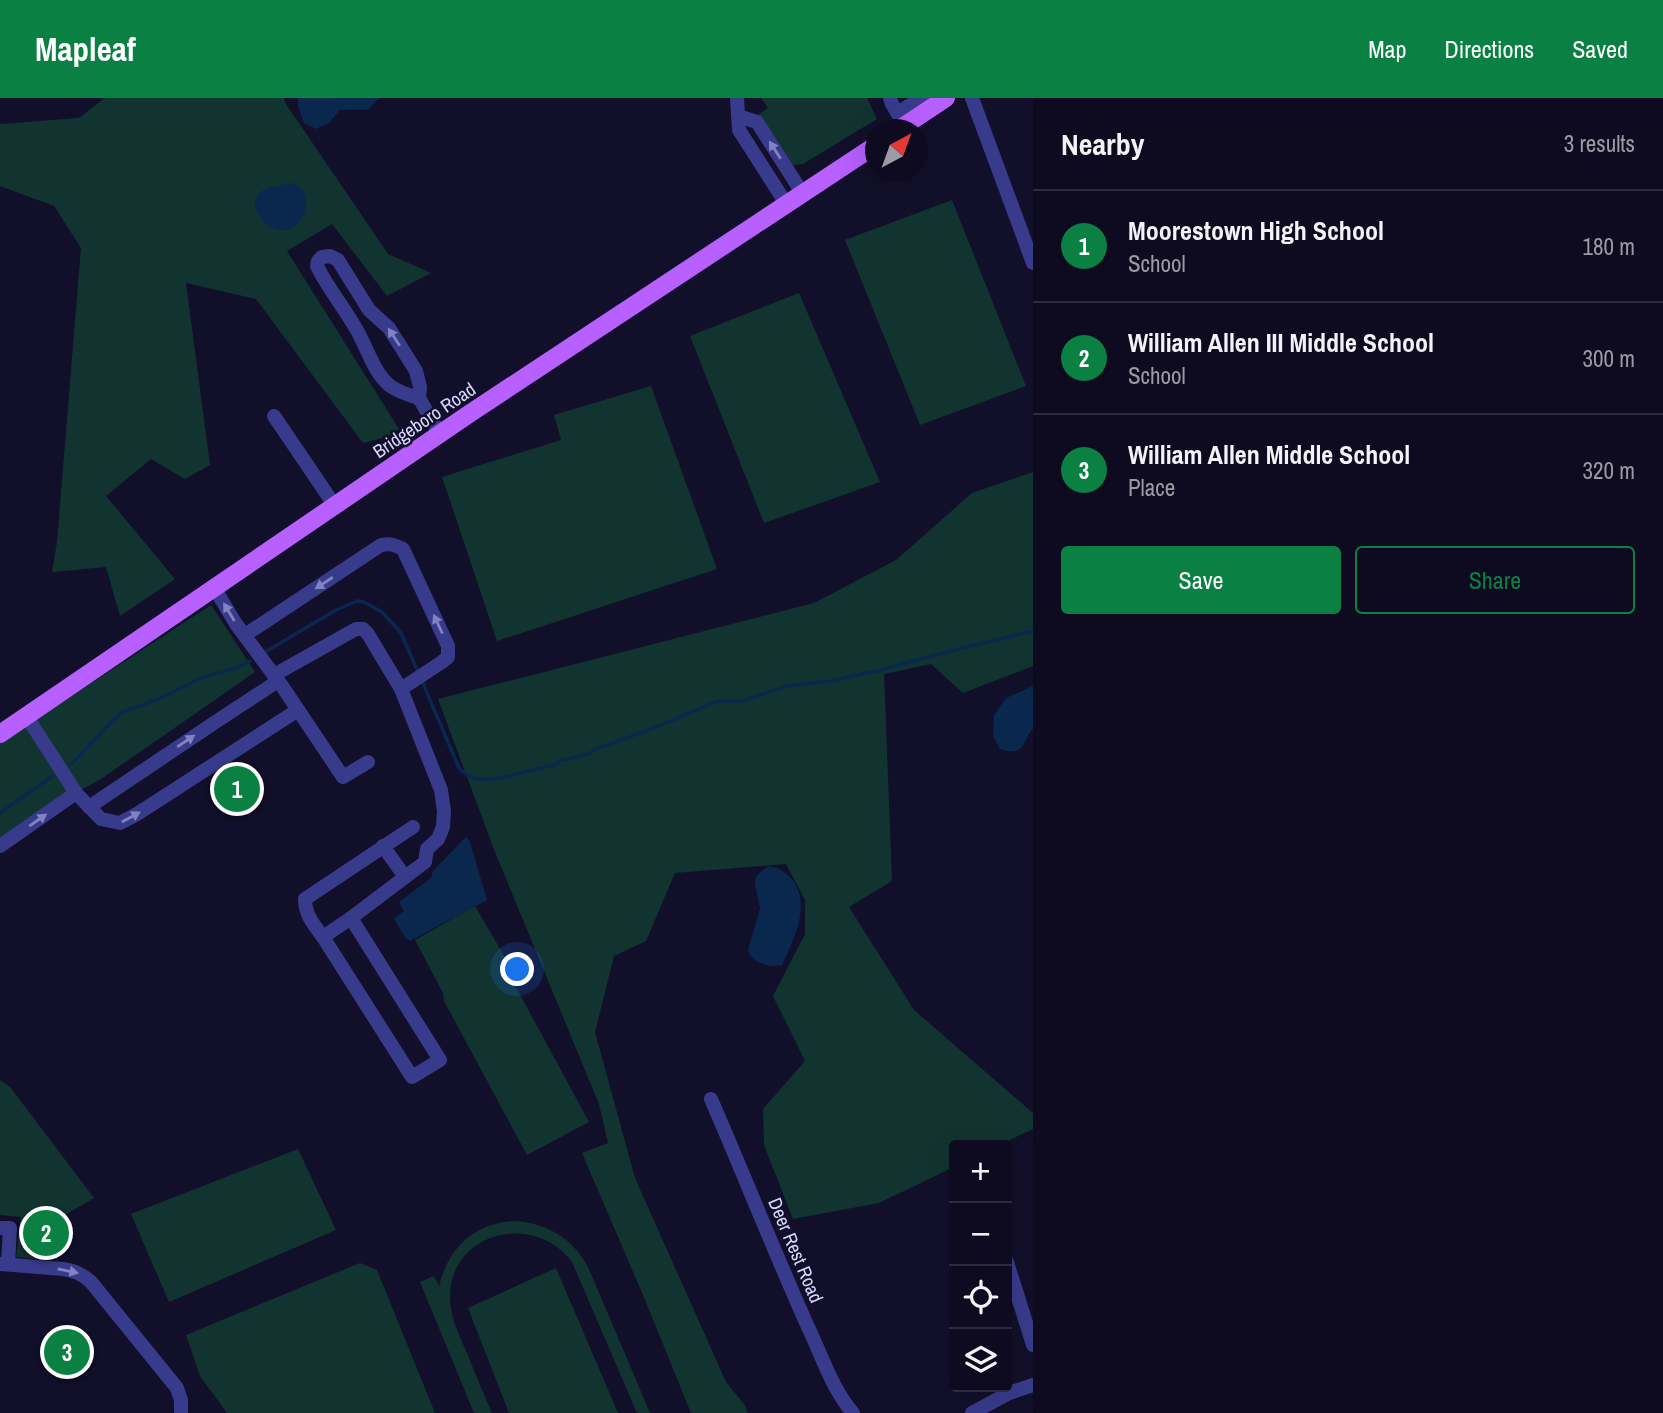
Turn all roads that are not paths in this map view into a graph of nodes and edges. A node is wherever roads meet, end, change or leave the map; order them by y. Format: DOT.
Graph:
graph roads {
  1 [pos="737,98"];
  2 [pos="890,98"];
  3 [pos="922,98"];
  4 [pos="946,98"];
  5 [pos="972,98"];
  6 [pos="738,116"];
  7 [pos="899,119"];
  8 [pos="903,119"];
  9 [pos="906,119"];
  10 [pos="865,152"];
  11 [pos="803,194"];
  12 [pos="787,205"];
  13 [pos="1033,263"];
  14 [pos="419,398"];
  15 [pos="274,416"];
  16 [pos="440,434"];
  17 [pos="335,506"];
  18 [pos="215,589"];
  19 [pos="244,635"];
  20 [pos="276,678"];
  21 [pos="401,689"];
  22 [pos="298,710"];
  23 [pos="26,717"];
  24 [pos="0,734"];
  25 [pos="368,762"];
  26 [pos="76,793"];
  27 [pos="89,807"];
  28 [pos="413,827"];
  29 [pos="0,846"];
  30 [pos="383,846"];
  31 [pos="405,877"];
  32 [pos="351,918"];
  33 [pos="323,937"];
  34 [pos="711,1099"];
  35 [pos="0,1228"];
  36 [pos="4,1264"];
  37 [pos="1008,1266"];
  38 [pos="1033,1346"];
  39 [pos="1033,1385"];
  40 [pos="181,1413"];
  41 [pos="853,1413"];
  42 [pos="972,1413"];
  1 -- 6 [label="street"];
  2 -- 7 [label="street"];
  3 -- 8 [label="street"];
  4 -- 9 [label="main road"];
  5 -- 13 [label="street"];
  11 -- 6 [label="street, one-way"];
  6 -- 12 [label="street"];
  10 -- 11 [label="main road, Bridgeboro Road"];
  11 -- 12 [label="main road, Bridgeboro Road"];
  12 -- 16 [label="main road, Bridgeboro Road"];
  14 -- 14 [label="street, one-way"];
  14 -- 16 [label="street"];
  15 -- 17 [label="street"];
  16 -- 17 [label="main road, Bridgeboro Road"];
  17 -- 18 [label="main road, Bridgeboro Road"];
  19 -- 18 [label="street, one-way"];
  18 -- 23 [label="main road, Bridgeboro Road"];
  19 -- 20 [label="street"];
  21 -- 19 [label="street, one-way"];
  20 -- 21 [label="street"];
  20 -- 22 [label="street"];
  27 -- 20 [label="street, one-way"];
  21 -- 31 [label="street"];
  22 -- 25 [label="street"];
  27 -- 22 [label="street, one-way"];
  23 -- 24 [label="main road, Bridgeboro Road"];
  23 -- 26 [label="street"];
  26 -- 27 [label="street"];
  29 -- 26 [label="street, one-way"];
  28 -- 30 [label="street"];
  30 -- 31 [label="street"];
  30 -- 33 [label="street"];
  31 -- 32 [label="street"];
  32 -- 33 [label="street"];
  32 -- 33 [label="street"];
  34 -- 41 [label="street, Deer Rest Road"];
  35 -- 36 [label="street"];
  36 -- 40 [label="street, one-way"];
  37 -- 38 [label="street"];
  39 -- 42 [label="street"];
}
